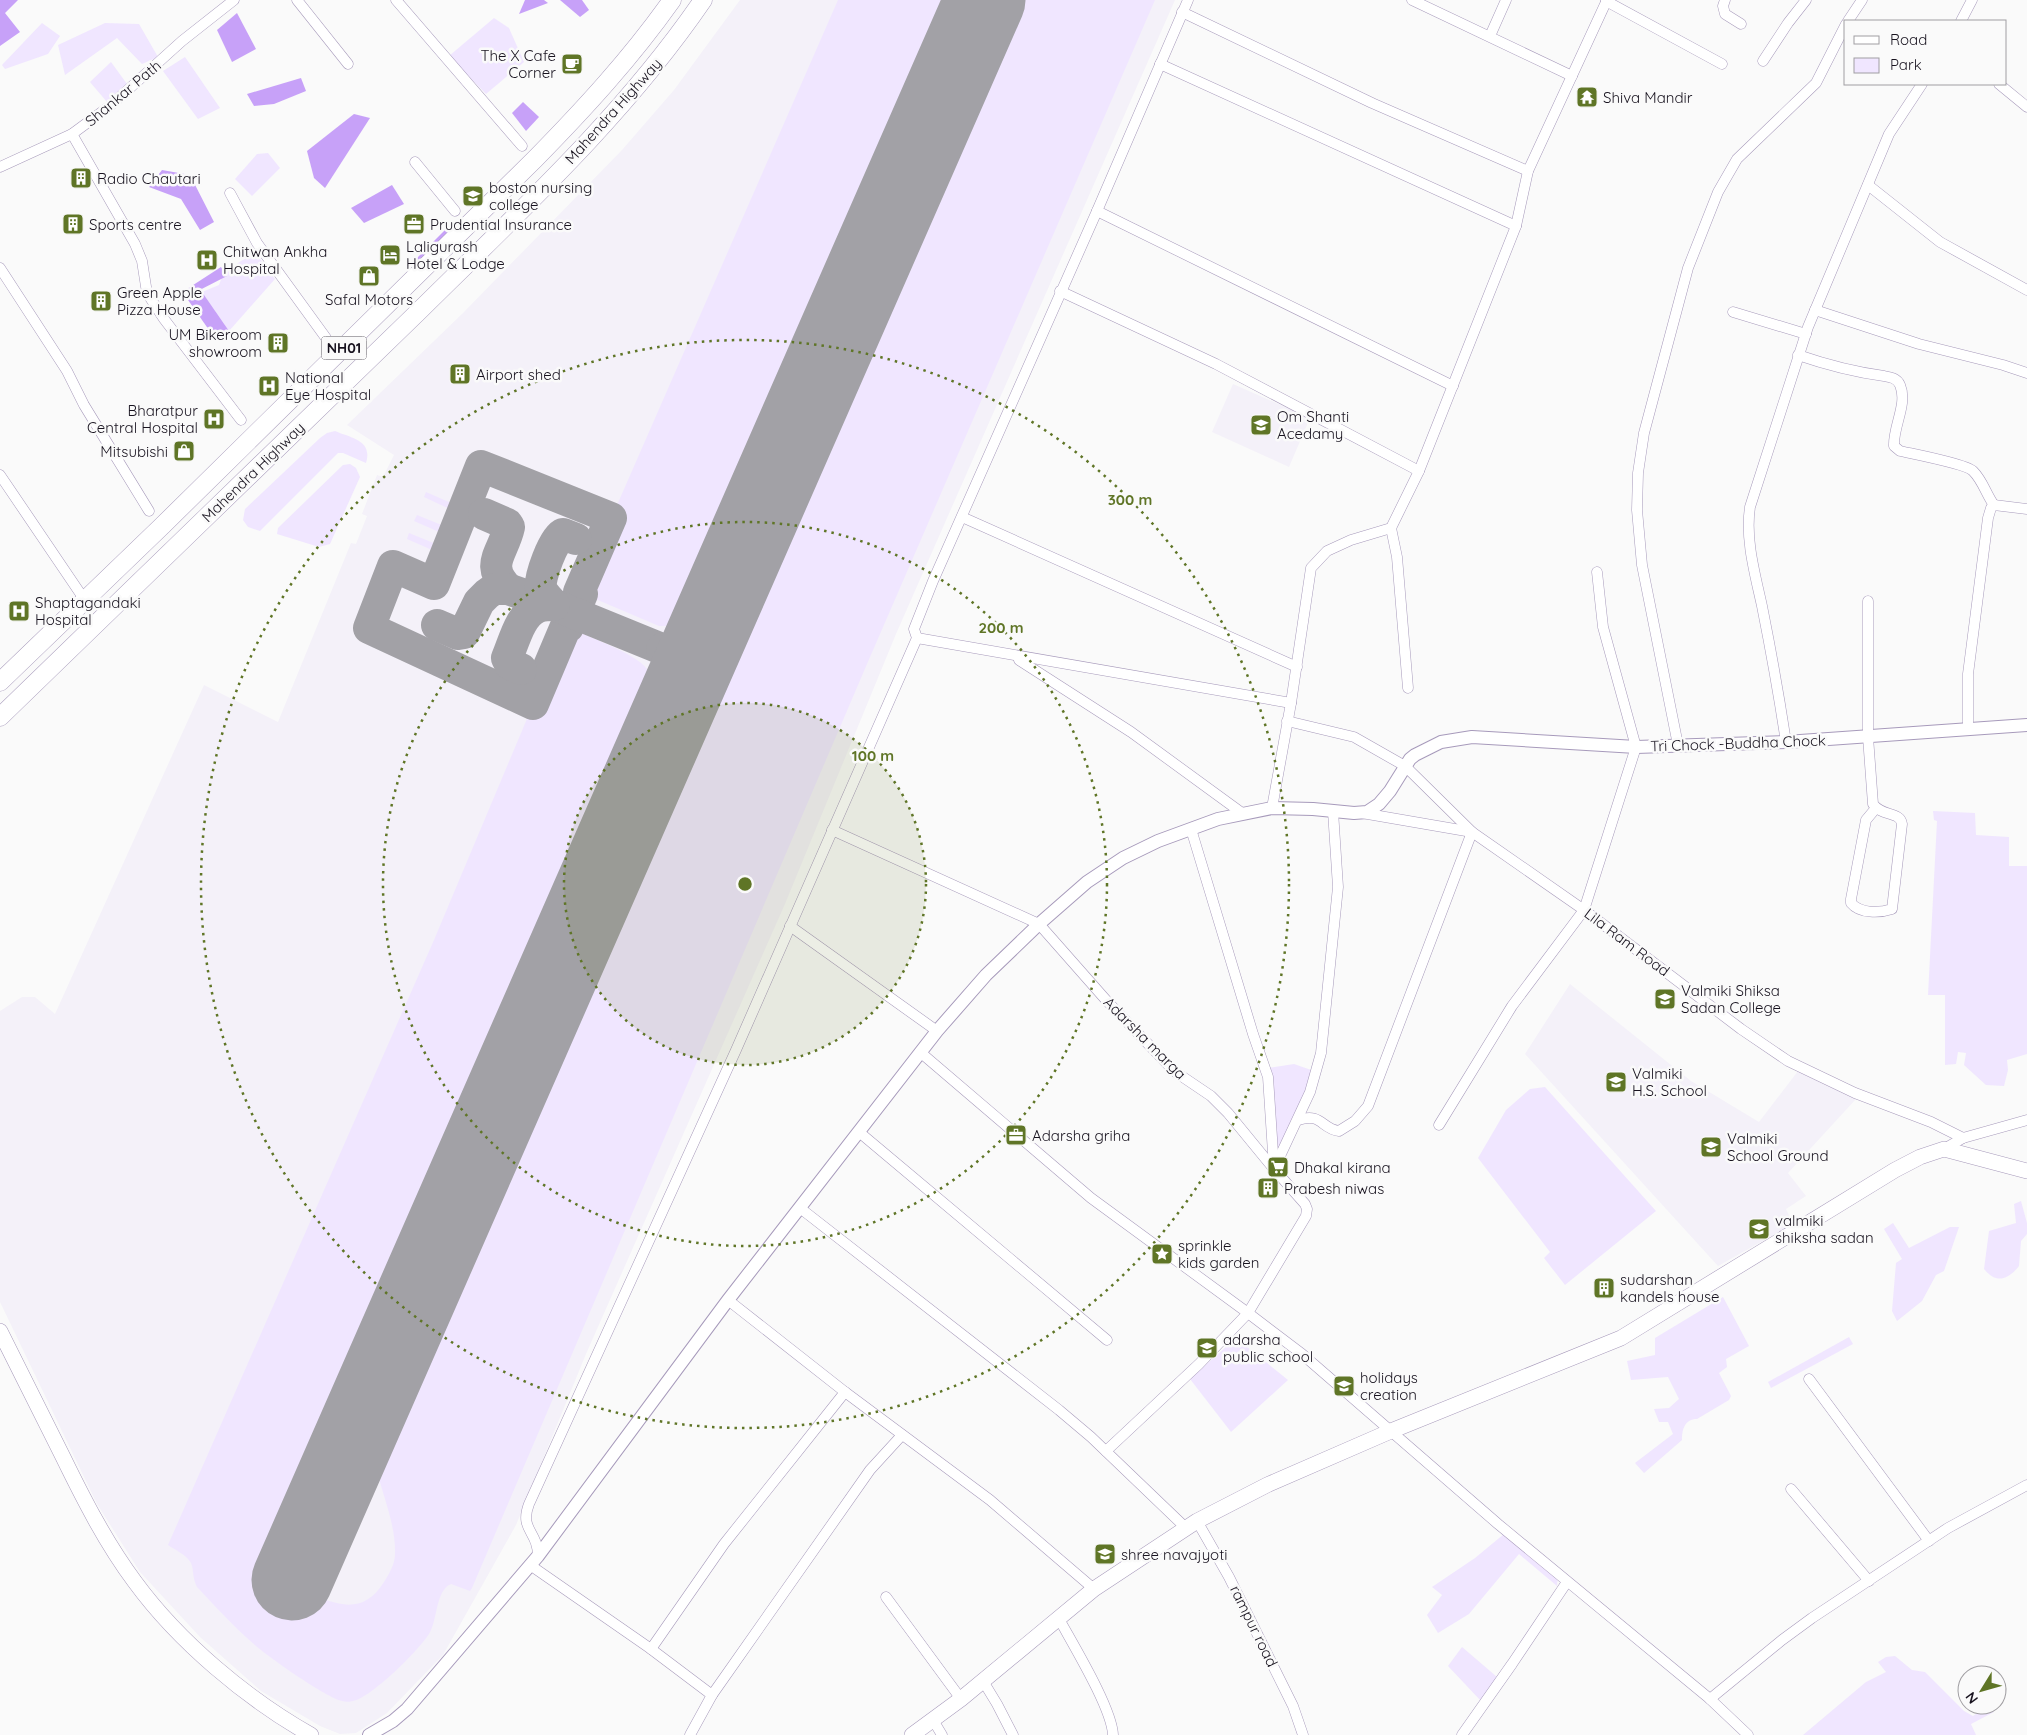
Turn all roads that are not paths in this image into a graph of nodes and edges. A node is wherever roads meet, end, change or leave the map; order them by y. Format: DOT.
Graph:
graph roads {
  1 [pos="234,0"];
  2 [pos="297,0"];
  3 [pos="396,0"];
  4 [pos="672,0"];
  5 [pos="1188,0"];
  6 [pos="1412,0"];
  7 [pos="1506,0"];
  8 [pos="1606,0"];
  9 [pos="1725,0"];
  10 [pos="1806,0"];
  11 [pos="1862,0"];
  12 [pos="1972,0"];
  13 [pos="700,1"];
  14 [pos="1182,12"];
  15 [pos="1849,20"];
  16 [pos="1962,20"];
  17 [pos="1741,24"];
  18 [pos="1844,29"];
  19 [pos="1490,36"];
  20 [pos="1763,61"];
  21 [pos="348,64"];
  22 [pos="1160,64"];
  23 [pos="1722,64"];
  24 [pos="1572,76"];
  25 [pos="1921,85"];
  26 [pos="2000,85"];
  27 [pos="2027,107"];
  28 [pos="72,134"];
  29 [pos="522,146"];
  30 [pos="415,162"];
  31 [pos="0,167"];
  32 [pos="1528,171"];
  33 [pos="1868,185"];
  34 [pos="230,193"];
  35 [pos="455,211"];
  36 [pos="1097,211"];
  37 [pos="1516,226"];
  38 [pos="0,268"];
  39 [pos="2027,290"];
  40 [pos="1060,291"];
  41 [pos="1815,310"];
  42 [pos="1733,312"];
  43 [pos="1806,334"];
  44 [pos="326,338"];
  45 [pos="1798,355"];
  46 [pos="2027,373"];
  47 [pos="1453,386"];
  48 [pos="242,420"];
  49 [pos="1419,471"];
  50 [pos="0,475"];
  51 [pos="1994,505"];
  52 [pos="2027,509"];
  53 [pos="149,511"];
  54 [pos="962,517"];
  55 [pos="1391,528"];
  56 [pos="1597,572"];
  57 [pos="84,599"];
  58 [pos="1868,601"];
  59 [pos="916,638"];
  60 [pos="1014,656"];
  61 [pos="1297,667"];
  62 [pos="0,682"];
  63 [pos="1408,688"];
  64 [pos="1291,703"];
  65 [pos="0,717"];
  66 [pos="1288,721"];
  67 [pos="2027,725"];
  68 [pos="1968,728"];
  69 [pos="1868,737"];
  70 [pos="1786,742"];
  71 [pos="1678,745"];
  72 [pos="1636,747"];
  73 [pos="1405,766"];
  74 [pos="1272,808"];
  75 [pos="1876,808"];
  76 [pos="1334,812"];
  77 [pos="1242,813"];
  78 [pos="1362,813"];
  79 [pos="1191,829"];
  80 [pos="832,830"];
  81 [pos="1472,832"];
  82 [pos="1584,910"];
  83 [pos="1039,924"];
  84 [pos="790,926"];
  85 [pos="937,1031"];
  86 [pos="920,1052"];
  87 [pos="1298,1120"];
  88 [pos="2027,1120"];
  89 [pos="1439,1124"];
  90 [pos="859,1132"];
  91 [pos="1963,1138"];
  92 [pos="1944,1149"];
  93 [pos="1274,1169"];
  94 [pos="2027,1170"];
  95 [pos="800,1208"];
  96 [pos="728,1300"];
  97 [pos="1248,1313"];
  98 [pos="0,1331"];
  99 [pos="1107,1340"];
  100 [pos="1809,1379"];
  101 [pos="845,1392"];
  102 [pos="1391,1431"];
  103 [pos="902,1435"];
  104 [pos="1106,1451"];
  105 [pos="2027,1485"];
  106 [pos="1791,1489"];
  107 [pos="1191,1524"];
  108 [pos="1929,1541"];
  109 [pos="534,1560"];
  110 [pos="1869,1581"];
  111 [pos="1567,1582"];
  112 [pos="1094,1588"];
  113 [pos="886,1597"];
  114 [pos="1058,1617"];
  115 [pos="651,1649"];
  116 [pos="983,1681"];
  117 [pos="712,1695"];
  118 [pos="961,1699"];
  119 [pos="1710,1700"];
  120 [pos="933,1720"];
  121 [pos="312,1735"];
  122 [pos="369,1735"];
  123 [pos="690,1735"];
  124 [pos="912,1735"];
  125 [pos="942,1735"];
  126 [pos="1013,1735"];
  127 [pos="1112,1735"];
  128 [pos="1303,1735"];
  129 [pos="1463,1735"];
  130 [pos="1748,1735"];
  1 -- 28 [label="street, Shankar Path"];
  2 -- 21 [label="street"];
  3 -- 29 [label="street"];
  4 -- 57 [label="highway, Mahendra Highway / NH01"];
  5 -- 14 [label="street"];
  6 -- 19 [label="street"];
  7 -- 19 [label="street"];
  8 -- 23 [label="street"];
  8 -- 24 [label="street"];
  9 -- 17 [label="street"];
  10 -- 20 [label="street"];
  11 -- 15 [label="street"];
  12 -- 16 [label="street"];
  13 -- 65 [label="highway, Mahendra Highway / NH01"];
  14 -- 22 [label="street"];
  14 -- 32 [label="street"];
  18 -- 71 [label="street"];
  19 -- 24 [label="street"];
  22 -- 36 [label="street"];
  22 -- 37 [label="street"];
  24 -- 32 [label="street"];
  25 -- 33 [label="street"];
  26 -- 27 [label="street"];
  28 -- 31 [label="street, Shankar Path"];
  28 -- 48 [label="street"];
  30 -- 35 [label="street"];
  32 -- 37 [label="street"];
  33 -- 39 [label="street"];
  33 -- 41 [label="street"];
  34 -- 44 [label="street"];
  36 -- 40 [label="street"];
  36 -- 47 [label="street"];
  37 -- 47 [label="street"];
  38 -- 53 [label="street"];
  40 -- 49 [label="street"];
  40 -- 54 [label="street"];
  41 -- 43 [label="street"];
  41 -- 46 [label="street"];
  42 -- 43 [label="street"];
  43 -- 45 [label="street"];
  45 -- 51 [label="street"];
  45 -- 70 [label="street"];
  47 -- 49 [label="street"];
  49 -- 55 [label="street"];
  50 -- 57 [label="street"];
  51 -- 52 [label="street"];
  51 -- 68 [label="street"];
  54 -- 59 [label="street"];
  54 -- 61 [label="street"];
  55 -- 61 [label="street"];
  55 -- 63 [label="street"];
  56 -- 72 [label="street"];
  57 -- 62 [label="highway, Mahendra Highway / NH01"];
  58 -- 69 [label="street"];
  59 -- 60 [label="street"];
  59 -- 80 [label="street"];
  60 -- 64 [label="street"];
  60 -- 77 [label="street"];
  61 -- 64 [label="street"];
  64 -- 66 [label="street"];
  66 -- 73 [label="street"];
  66 -- 74 [label="street"];
  67 -- 68 [label="street, Tri Chock -Buddha Chock"];
  68 -- 69 [label="street, Tri Chock -Buddha Chock"];
  69 -- 70 [label="street, Tri Chock -Buddha Chock"];
  69 -- 75 [label="street"];
  70 -- 71 [label="street, Tri Chock -Buddha Chock"];
  71 -- 72 [label="street, Tri Chock -Buddha Chock"];
  72 -- 73 [label="street, Tri Chock -Buddha Chock"];
  72 -- 82 [label="street"];
  73 -- 78 [label="street, Tri Chock -Buddha Chock"];
  73 -- 81 [label="street"];
  74 -- 76 [label="street"];
  74 -- 77 [label="street"];
  75 -- 75 [label="street"];
  76 -- 78 [label="street"];
  76 -- 87 [label="street"];
  77 -- 79 [label="street"];
  78 -- 81 [label="street, Lila Ram Road"];
  79 -- 83 [label="street"];
  79 -- 93 [label="street"];
  80 -- 83 [label="street"];
  80 -- 84 [label="street"];
  81 -- 82 [label="street, Lila Ram Road"];
  81 -- 87 [label="street"];
  82 -- 89 [label="street"];
  82 -- 91 [label="street, Lila Ram Road"];
  83 -- 85 [label="street"];
  83 -- 93 [label="street, Adarsha marga"];
  84 -- 85 [label="street"];
  84 -- 109 [label="street"];
  85 -- 86 [label="street"];
  86 -- 90 [label="street"];
  86 -- 97 [label="street"];
  87 -- 93 [label="street"];
  88 -- 91 [label="street"];
  90 -- 95 [label="street"];
  90 -- 99 [label="street"];
  91 -- 92 [label="street"];
  92 -- 94 [label="main road"];
  92 -- 102 [label="main road"];
  93 -- 97 [label="street, Adarsha marga"];
  95 -- 96 [label="street"];
  95 -- 104 [label="street, rampur road"];
  96 -- 101 [label="street"];
  96 -- 109 [label="street"];
  97 -- 102 [label="street"];
  97 -- 104 [label="street, Adarsha marga"];
  98 -- 121 [label="main road"];
  100 -- 108 [label="street"];
  101 -- 103 [label="street"];
  101 -- 115 [label="street"];
  102 -- 107 [label="main road"];
  102 -- 111 [label="street"];
  103 -- 112 [label="street"];
  103 -- 117 [label="street"];
  104 -- 107 [label="street, rampur road"];
  105 -- 108 [label="street"];
  106 -- 110 [label="street"];
  107 -- 112 [label="main road"];
  107 -- 128 [label="street, rampur road"];
  108 -- 110 [label="street"];
  109 -- 115 [label="street"];
  109 -- 122 [label="street"];
  110 -- 119 [label="street"];
  111 -- 119 [label="street"];
  111 -- 129 [label="street"];
  112 -- 114 [label="main road"];
  113 -- 118 [label="street"];
  114 -- 116 [label="main road"];
  114 -- 127 [label="street"];
  115 -- 117 [label="street"];
  116 -- 118 [label="main road"];
  116 -- 126 [label="street"];
  117 -- 123 [label="street"];
  118 -- 120 [label="main road"];
  119 -- 130 [label="street"];
  120 -- 124 [label="main road"];
  120 -- 125 [label="street"];
}
